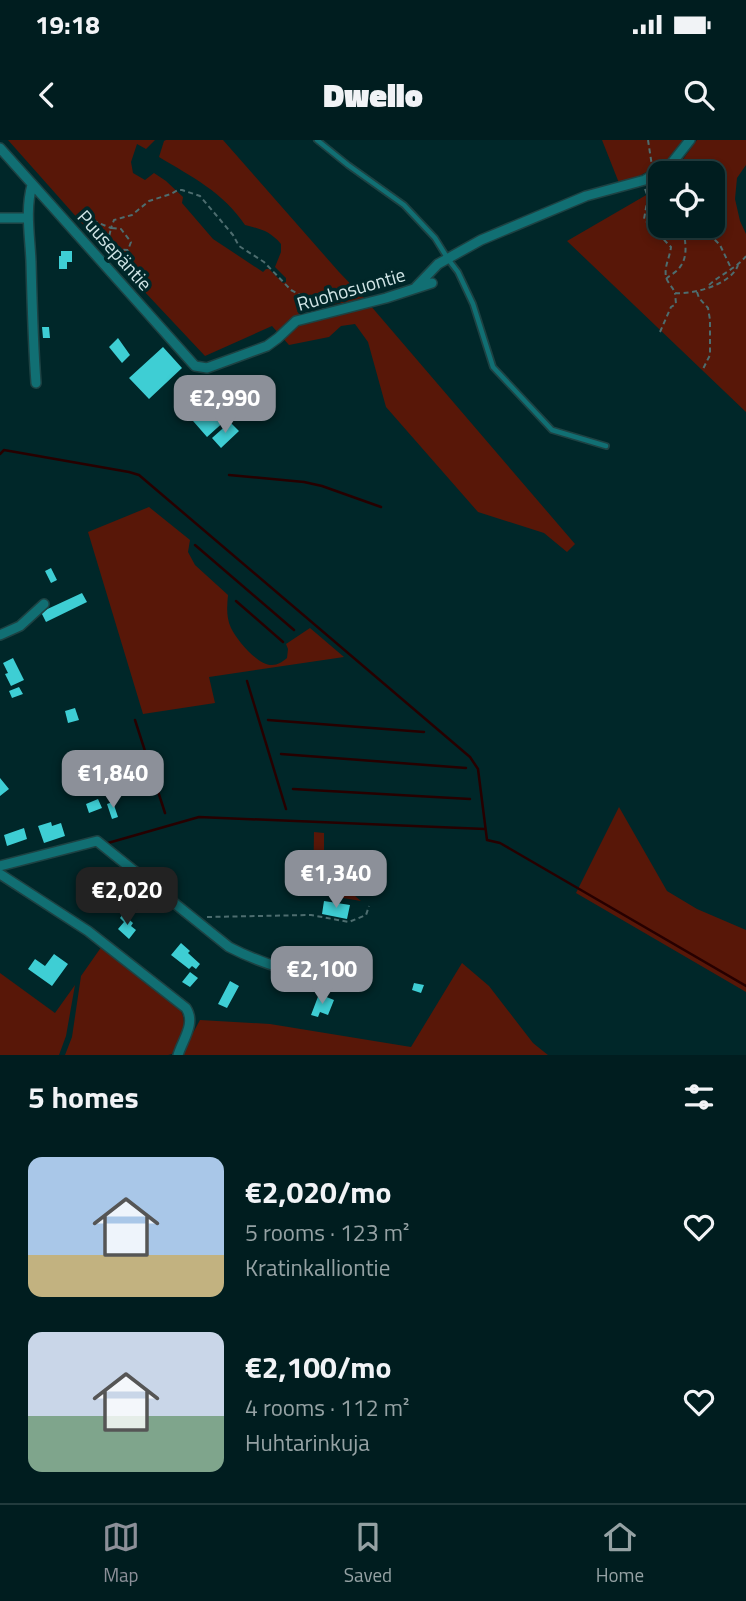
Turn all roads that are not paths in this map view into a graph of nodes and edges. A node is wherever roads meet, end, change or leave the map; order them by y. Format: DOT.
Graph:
graph roads {
  1 [pos="317,140"];
  2 [pos="690,140"];
  3 [pos="0,148"];
  4 [pos="673,161"];
  5 [pos="648,179"];
  6 [pos="32,185"];
  7 [pos="0,218"];
  8 [pos="28,218"];
  9 [pos="448,258"];
  10 [pos="432,283"];
  11 [pos="415,288"];
  12 [pos="207,368"];
  13 [pos="36,383"];
  14 [pos="606,446"];
  15 [pos="44,604"];
  16 [pos="0,635"];
  17 [pos="0,866"];
  18 [pos="0,874"];
  19 [pos="313,976"];
  20 [pos="178,1055"];
  1 -- 9 [label="lane"];
  2 -- 4 [label="street"];
  3 -- 6 [label="street, Puusepäntie"];
  5 -- 9 [label="street"];
  6 -- 8 [label="street"];
  6 -- 12 [label="street, Puusepäntie"];
  7 -- 8 [label="street"];
  8 -- 13 [label="street"];
  9 -- 11 [label="street"];
  9 -- 14 [label="lane"];
  10 -- 11 [label="street, Ruohosuontie"];
  11 -- 12 [label="street, Ruohosuontie"];
  15 -- 16 [label="street"];
  17 -- 19 [label="street"];
  18 -- 20 [label="street"];
}
